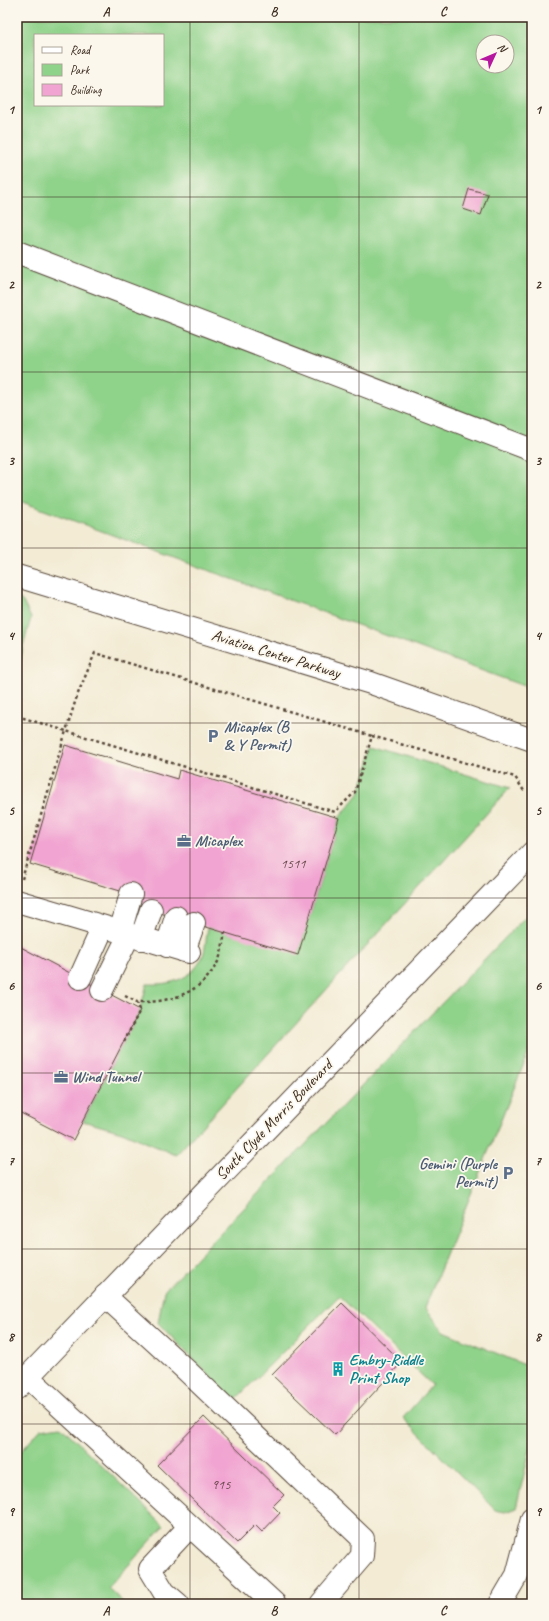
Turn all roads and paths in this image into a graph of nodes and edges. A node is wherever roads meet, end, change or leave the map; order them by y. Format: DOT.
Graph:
graph roads {
  1 [pos="17,252"];
  2 [pos="532,450"];
  3 [pos="17,576"];
  4 [pos="17,716"];
  5 [pos="66,731"];
  6 [pos="372,736"];
  7 [pos="532,740"];
  8 [pos="524,791"];
  9 [pos="532,854"];
  10 [pos="19,892"];
  11 [pos="131,894"];
  12 [pos="151,910"];
  13 [pos="185,920"];
  14 [pos="225,932"];
  15 [pos="123,933"];
  16 [pos="80,978"];
  17 [pos="102,990"];
  18 [pos="125,996"];
  19 [pos="136,1002"];
  20 [pos="124,1042"];
  21 [pos="105,1296"];
  22 [pos="23,1382"];
  23 [pos="532,1519"];
  24 [pos="190,1526"];
  25 [pos="178,1604"];
  26 [pos="275,1604"];
  27 [pos="321,1604"];
  28 [pos="500,1604"];
  1 -- 2 [label="main road"];
  3 -- 7 [label="main road, Aviation Center Parkway"];
  4 -- 5 [label="path"];
  5 -- 6 [label="path"];
  5 -- 6 [label="path"];
  5 -- 10 [label="path"];
  6 -- 8 [label="path"];
  9 -- 21 [label="main road, South Clyde Morris Boulevard"];
  10 -- 15 [label="main road"];
  11 -- 15 [label="main road"];
  12 -- 15 [label="main road"];
  13 -- 15 [label="main road"];
  14 -- 19 [label="path"];
  15 -- 16 [label="main road"];
  15 -- 17 [label="main road"];
  18 -- 19 [label="path"];
  19 -- 20 [label="path"];
  21 -- 22 [label="main road, South Clyde Morris Boulevard"];
  21 -- 27 [label="main road"];
  22 -- 24 [label="main road"];
  23 -- 28 [label="main road"];
  24 -- 25 [label="main road"];
  24 -- 26 [label="main road"];
}
